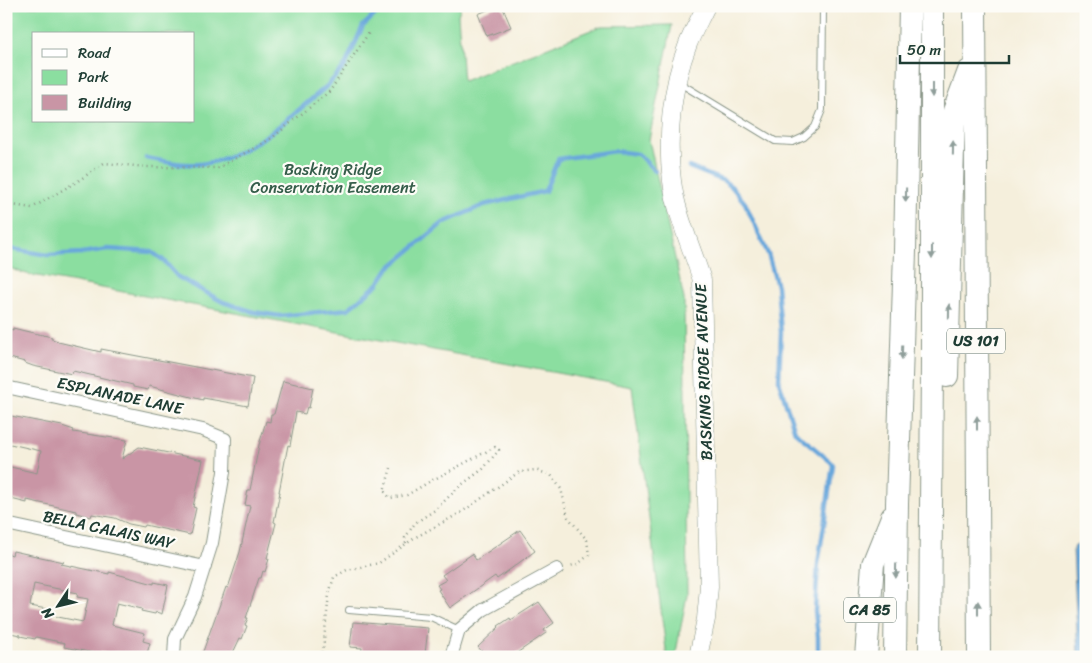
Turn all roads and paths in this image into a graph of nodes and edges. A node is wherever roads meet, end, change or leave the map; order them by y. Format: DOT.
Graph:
graph roads {
  1 [pos="706,6"];
  2 [pos="823,6"];
  3 [pos="910,6"];
  4 [pos="932,6"];
  5 [pos="975,6"];
  6 [pos="370,31"];
  7 [pos="974,58"];
  8 [pos="677,81"];
  9 [pos="6,204"];
  10 [pos="6,387"];
  11 [pos="391,468"];
  12 [pos="897,504"];
  13 [pos="6,524"];
  14 [pos="406,544"];
  15 [pos="205,567"];
  16 [pos="557,569"];
  17 [pos="349,610"];
  18 [pos="460,630"];
  19 [pos="174,657"];
  20 [pos="320,657"];
  21 [pos="452,657"];
  22 [pos="698,657"];
  23 [pos="866,657"];
  24 [pos="895,657"];
  25 [pos="930,657"];
  26 [pos="944,657"];
  27 [pos="978,657"];
  1 -- 8 [label="street, BASKING RIDGE AVENUE"];
  2 -- 8 [label="lane"];
  3 -- 12 [label="highway, one-way"];
  4 -- 25 [label="highway, one-way"];
  5 -- 7 [label="highway, US 101"];
  6 -- 9 [label="path"];
  26 -- 7 [label="highway, one-way"];
  27 -- 7 [label="highway, US 101, one-way"];
  8 -- 22 [label="street, BASKING RIDGE AVENUE"];
  10 -- 15 [label="street, ESPLANADE LANE"];
  11 -- 14 [label="path"];
  12 -- 23 [label="highway, CA 85"];
  12 -- 24 [label="highway, one-way"];
  13 -- 15 [label="street, BELLA CALAIS WAY"];
  14 -- 16 [label="path"];
  14 -- 20 [label="path"];
  15 -- 19 [label="street"];
  16 -- 18 [label="street"];
  17 -- 18 [label="lane"];
  18 -- 21 [label="street"];
}
